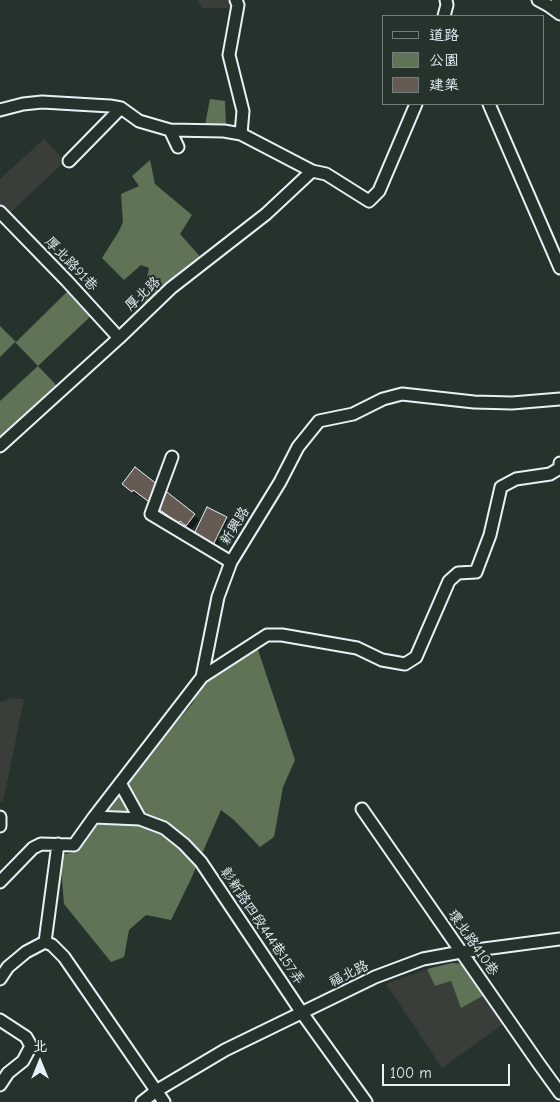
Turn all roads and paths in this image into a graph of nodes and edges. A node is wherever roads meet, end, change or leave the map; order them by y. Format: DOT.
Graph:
graph roads {
  1 [pos="236,0"];
  2 [pos="538,0"];
  3 [pos="560,14"];
  4 [pos="416,105"];
  5 [pos="489,105"];
  6 [pos="121,108"];
  7 [pos="0,110"];
  8 [pos="170,130"];
  9 [pos="241,134"];
  10 [pos="178,147"];
  11 [pos="68,161"];
  12 [pos="312,171"];
  13 [pos="0,212"];
  14 [pos="560,268"];
  15 [pos="119,338"];
  16 [pos="560,399"];
  17 [pos="0,446"];
  18 [pos="172,457"];
  19 [pos="560,463"];
  20 [pos="560,468"];
  21 [pos="231,562"];
  22 [pos="202,678"];
  23 [pos="120,783"];
  24 [pos="362,809"];
  25 [pos="0,817"];
  26 [pos="94,817"];
  27 [pos="140,819"];
  28 [pos="0,826"];
  29 [pos="58,844"];
  30 [pos="0,880"];
  31 [pos="560,939"];
  32 [pos="44,942"];
  33 [pos="461,952"];
  34 [pos="0,979"];
  35 [pos="302,1013"];
  36 [pos="0,1020"];
  37 [pos="0,1085"];
  38 [pos="156,1091"];
  39 [pos="560,1093"];
  40 [pos="142,1102"];
  41 [pos="164,1102"];
  42 [pos="366,1102"];
  1 -- 9 [label="street"];
  2 -- 3 [label="street"];
  4 -- 12 [label="street"];
  5 -- 14 [label="street"];
  6 -- 7 [label="street"];
  6 -- 8 [label="street"];
  6 -- 11 [label="street"];
  8 -- 9 [label="street"];
  8 -- 10 [label="street"];
  9 -- 12 [label="street"];
  12 -- 15 [label="street, 厚北路"];
  13 -- 15 [label="street, 厚北路91巷"];
  15 -- 17 [label="street, 厚北路"];
  16 -- 21 [label="street, 新興路"];
  18 -- 21 [label="street"];
  19 -- 20 [label="street"];
  20 -- 22 [label="street"];
  21 -- 22 [label="street, 新興路"];
  22 -- 23 [label="street, 新興路"];
  23 -- 26 [label="street, 新興路"];
  23 -- 27 [label="street"];
  24 -- 33 [label="street, 環北路410巷"];
  25 -- 28 [label="street"];
  26 -- 27 [label="street, 彰新路四段444巷157弄"];
  26 -- 29 [label="street, 新興路"];
  27 -- 35 [label="street, 彰新路四段444巷157弄"];
  29 -- 30 [label="street"];
  29 -- 32 [label="street"];
  31 -- 33 [label="street, 福北路"];
  32 -- 34 [label="street"];
  32 -- 38 [label="street"];
  33 -- 35 [label="street, 福北路"];
  33 -- 39 [label="street, 環北路410巷"];
  35 -- 38 [label="street, 福北路"];
  35 -- 42 [label="street, 彰新路四段444巷157弄"];
  36 -- 37 [label="street"];
  38 -- 40 [label="street, 福北路"];
  38 -- 41 [label="street"];
}
